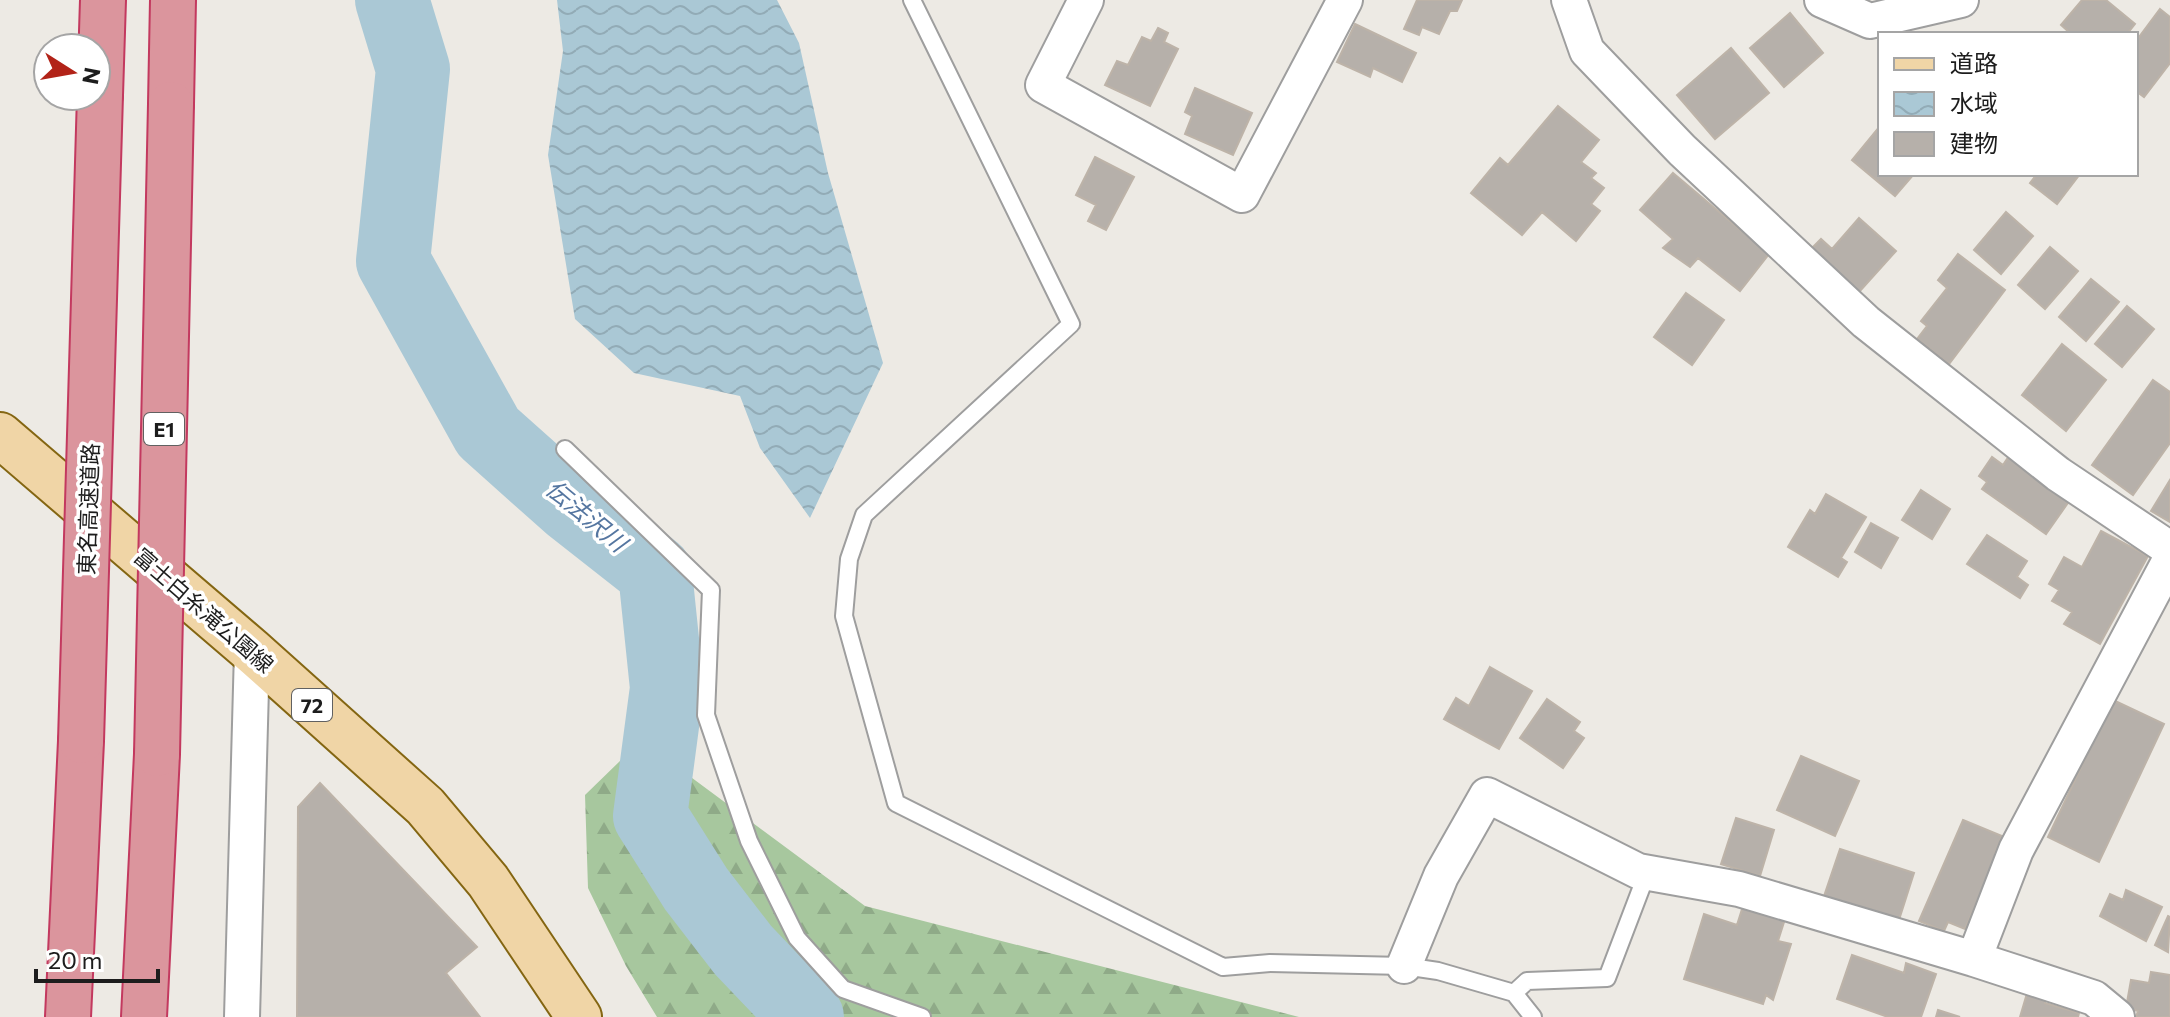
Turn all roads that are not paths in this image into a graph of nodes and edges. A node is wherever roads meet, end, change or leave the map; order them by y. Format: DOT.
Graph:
graph roads {
  1 [pos="103,0"];
  2 [pos="173,0"];
  3 [pos="912,0"];
  4 [pos="1086,0"];
  5 [pos="1345,0"];
  6 [pos="1569,0"];
  7 [pos="1822,0"];
  8 [pos="1961,0"];
  9 [pos="0,435"];
  10 [pos="565,449"];
  11 [pos="2170,549"];
  12 [pos="2170,560"];
  13 [pos="252,651"];
  14 [pos="1647,873"];
  15 [pos="1974,959"];
  16 [pos="1404,966"];
  17 [pos="1514,993"];
  18 [pos="68,1017"];
  19 [pos="144,1017"];
  20 [pos="242,1017"];
  21 [pos="579,1017"];
  22 [pos="922,1017"];
  23 [pos="1533,1017"];
  24 [pos="2117,1017"];
  1 -- 18 [label="highway, 東名高速道路, bridge"];
  2 -- 19 [label="highway, E1, bridge"];
  3 -- 16 [label="lane"];
  4 -- 5 [label="street"];
  6 -- 11 [label="street"];
  7 -- 8 [label="street"];
  9 -- 13 [label="main road, 富士白糸滝公園線 / 72"];
  10 -- 22 [label="lane"];
  12 -- 15 [label="street"];
  13 -- 20 [label="street"];
  13 -- 21 [label="main road, 富士白糸滝公園線 / 72"];
  14 -- 15 [label="street"];
  14 -- 16 [label="street"];
  14 -- 17 [label="lane"];
  15 -- 24 [label="street"];
  16 -- 17 [label="lane"];
  17 -- 23 [label="lane"];
}
